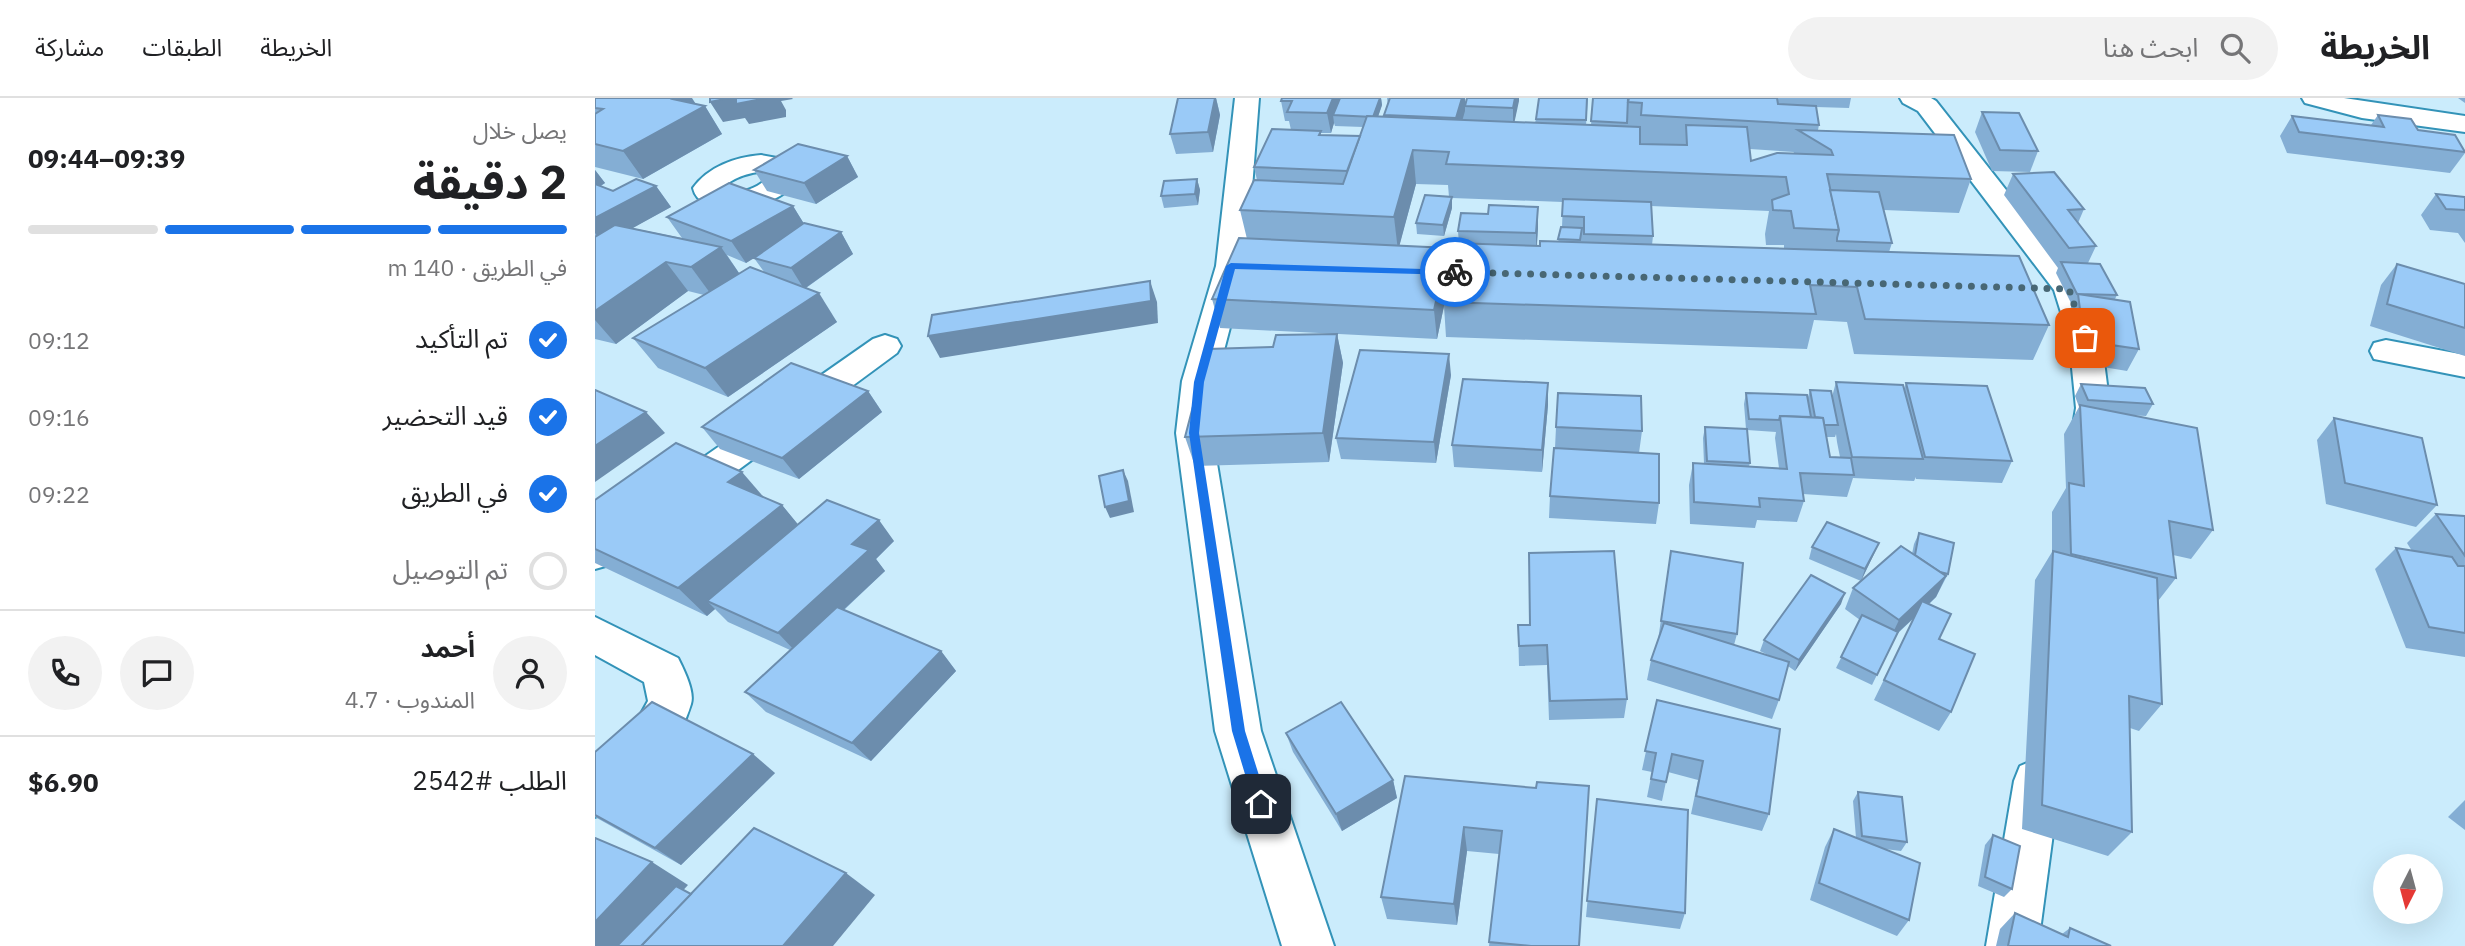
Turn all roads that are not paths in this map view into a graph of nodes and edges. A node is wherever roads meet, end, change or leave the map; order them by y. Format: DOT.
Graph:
graph roads {
  1 [pos="1247,98"];
  2 [pos="1912,98"];
  3 [pos="2314,98"];
  4 [pos="2465,124"];
  5 [pos="745,198"];
  6 [pos="699,225"];
  7 [pos="2027,288"];
  8 [pos="2069,289"];
  9 [pos="885,346"];
  10 [pos="2386,351"];
  11 [pos="2465,366"];
  12 [pos="2083,477"];
  13 [pos="595,554"];
  14 [pos="595,634"];
  15 [pos="2041,753"];
  16 [pos="595,795"];
  17 [pos="1308,946"];
  18 [pos="2012,946"];
  1 -- 17 [label="street"];
  2 -- 8 [label="street"];
  3 -- 4 [label="street"];
  5 -- 6 [label="street"];
  7 -- 8 [label="street"];
  8 -- 12 [label="street"];
  9 -- 13 [label="street"];
  10 -- 11 [label="street"];
  14 -- 16 [label="street"];
  15 -- 18 [label="street"];
}
